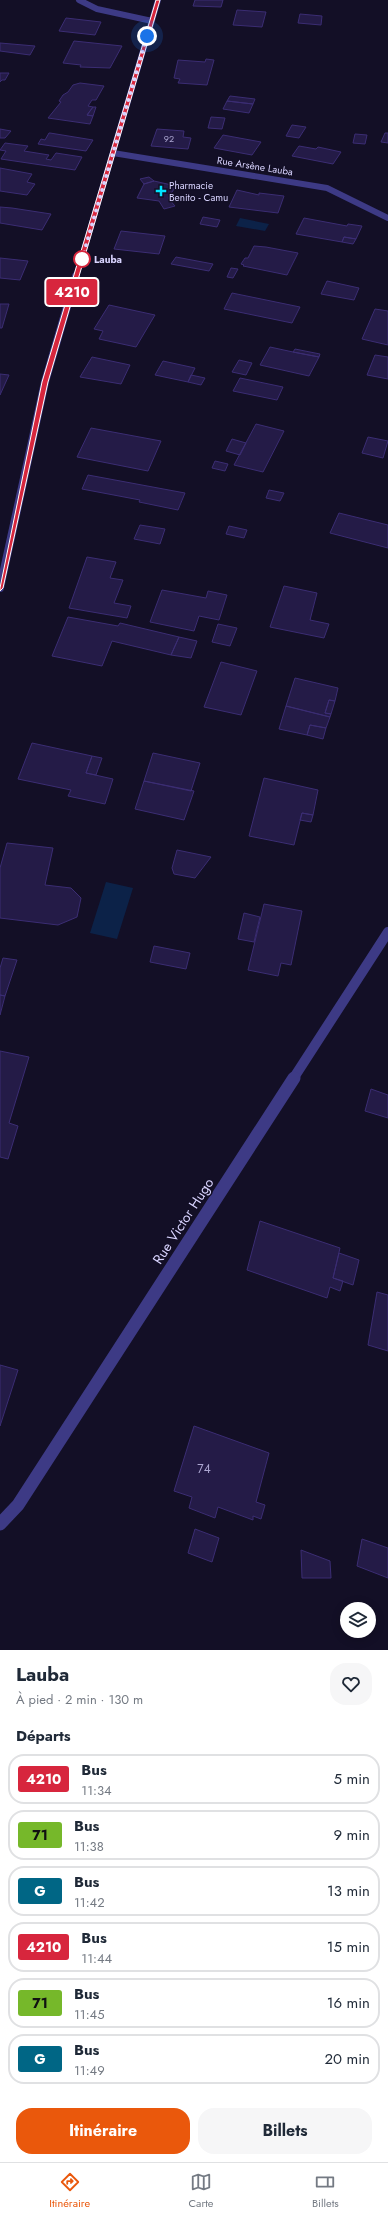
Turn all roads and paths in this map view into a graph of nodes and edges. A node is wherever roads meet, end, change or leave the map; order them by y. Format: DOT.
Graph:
graph roads {
  1 [pos="79,0"];
  2 [pos="158,0"];
  3 [pos="152,21"];
  4 [pos="113,153"];
  5 [pos="388,218"];
  6 [pos="0,588"];
  7 [pos="388,932"];
  8 [pos="0,1524"];
  1 -- 3 [label="street"];
  2 -- 3 [label="street"];
  3 -- 4 [label="street"];
  4 -- 5 [label="street, Rue Arsène Lauba"];
  4 -- 6 [label="street"];
  7 -- 8 [label="street, Rue Victor Hugo"];
}
